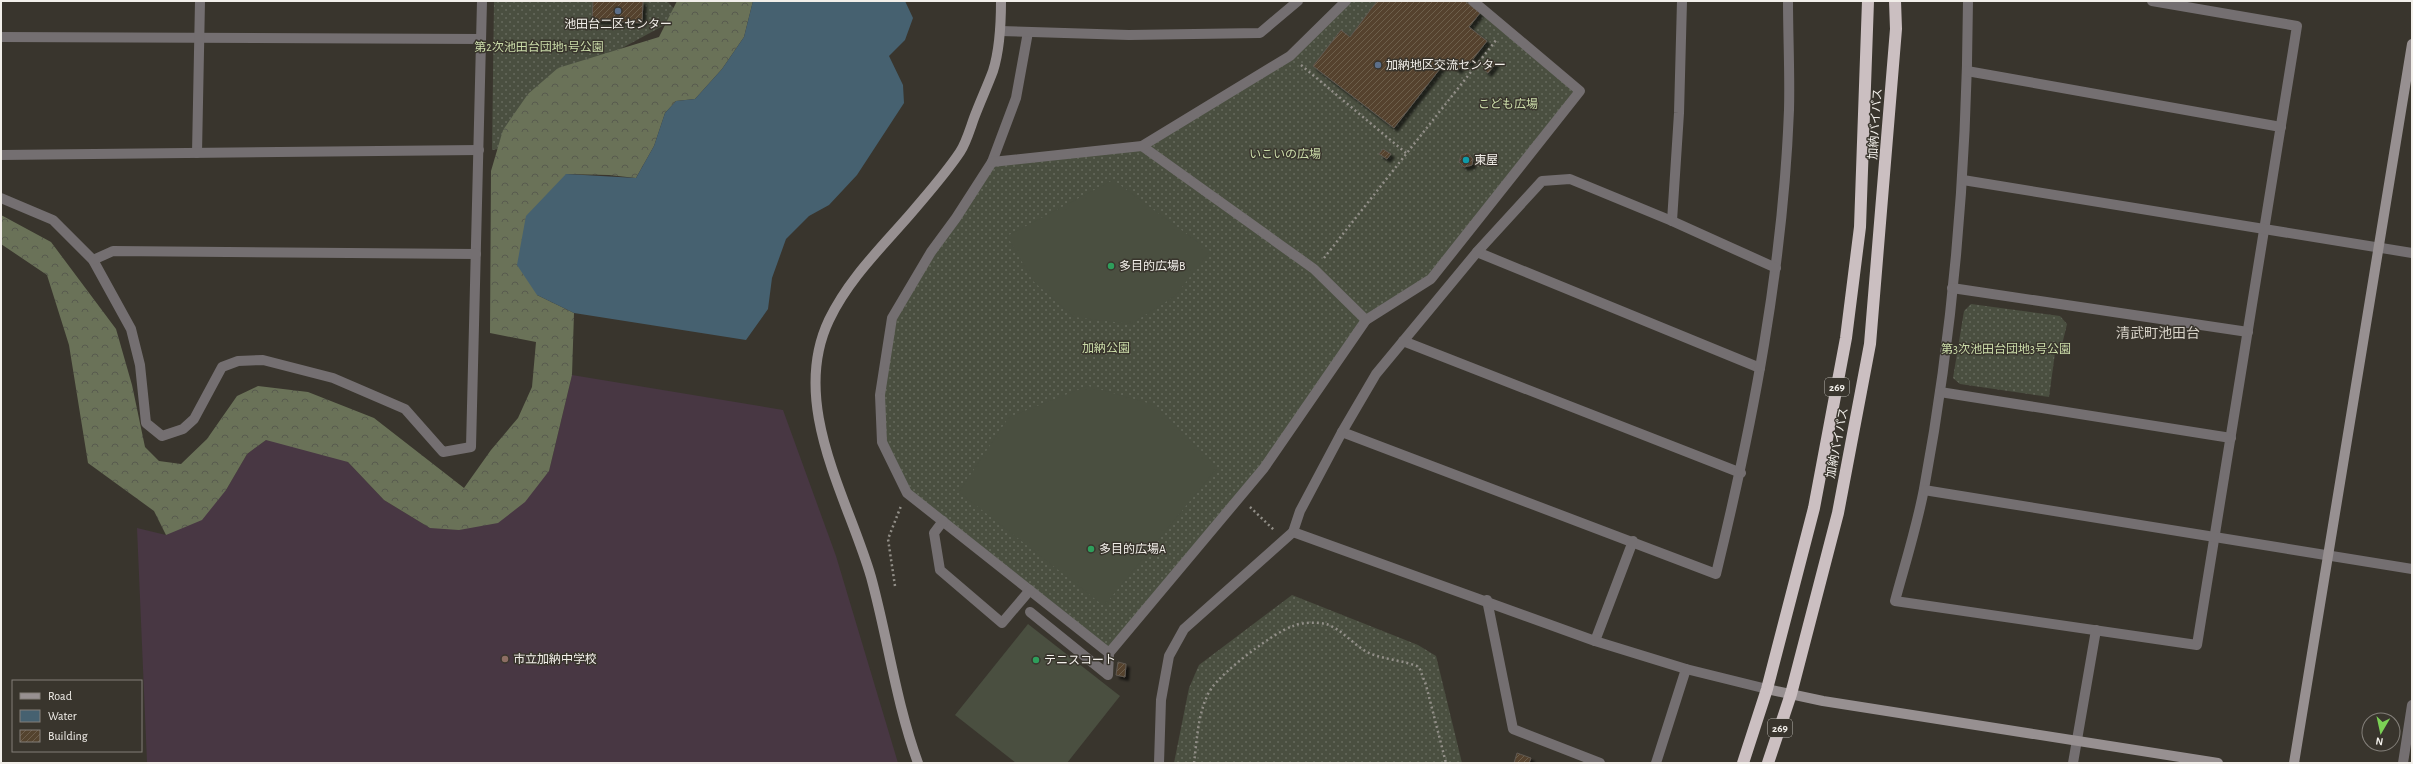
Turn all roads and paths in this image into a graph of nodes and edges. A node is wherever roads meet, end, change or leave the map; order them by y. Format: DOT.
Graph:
graph roads {
  1 [pos="200,1"];
  2 [pos="482,1"];
  3 [pos="1001,1"];
  4 [pos="1298,1"];
  5 [pos="1346,1"];
  6 [pos="1473,1"];
  7 [pos="1682,1"];
  8 [pos="1788,1"];
  9 [pos="1868,1"];
  10 [pos="1895,1"];
  11 [pos="1968,1"];
  12 [pos="2152,1"];
  13 [pos="2196,5"];
  14 [pos="1506,28"];
  15 [pos="1000,31"];
  16 [pos="1028,32"];
  17 [pos="1,38"];
  18 [pos="199,38"];
  19 [pos="481,39"];
  20 [pos="2412,44"];
  21 [pos="1290,56"];
  22 [pos="1967,71"];
  23 [pos="2281,127"];
  24 [pos="1142,146"];
  25 [pos="479,150"];
  26 [pos="196,153"];
  27 [pos="1406,153"];
  28 [pos="1,155"];
  29 [pos="992,162"];
  30 [pos="1963,180"];
  31 [pos="1,198"];
  32 [pos="1672,221"];
  33 [pos="2264,229"];
  34 [pos="2379,248"];
  35 [pos="1477,252"];
  36 [pos="2412,253"];
  37 [pos="476,254"];
  38 [pos="93,260"];
  39 [pos="1776,268"];
  40 [pos="1314,269"];
  41 [pos="1952,288"];
  42 [pos="1366,320"];
  43 [pos="2248,332"];
  44 [pos="1403,341"];
  45 [pos="1760,368"];
  46 [pos="1940,392"];
  47 [pos="1342,432"];
  48 [pos="2231,438"];
  49 [pos="1741,473"];
  50 [pos="1924,490"];
  51 [pos="907,492"];
  52 [pos="1239,498"];
  53 [pos="943,521"];
  54 [pos="1293,532"];
  55 [pos="2215,538"];
  56 [pos="1285,540"];
  57 [pos="1632,541"];
  58 [pos="2329,556"];
  59 [pos="2412,569"];
  60 [pos="895,586"];
  61 [pos="1030,590"];
  62 [pos="1487,600"];
  63 [pos="1030,612"];
  64 [pos="2096,630"];
  65 [pos="1090,638"];
  66 [pos="1595,641"];
  67 [pos="1079,652"];
  68 [pos="1109,653"];
  69 [pos="1686,669"];
  70 [pos="1767,689"];
  71 [pos="1791,694"];
  72 [pos="2412,705"];
  73 [pos="2077,740"];
  74 [pos="918,763"];
  75 [pos="1159,763"];
  76 [pos="1194,763"];
  77 [pos="1446,763"];
  78 [pos="1600,763"];
  79 [pos="1656,763"];
  80 [pos="1743,763"];
  81 [pos="1768,763"];
  82 [pos="2073,763"];
  83 [pos="2218,763"];
  84 [pos="2294,763"];
  85 [pos="2403,763"];
  1 -- 18 [label="street"];
  2 -- 19 [label="street"];
  3 -- 15 [label="street"];
  4 -- 16 [label="street"];
  5 -- 21 [label="street"];
  6 -- 14 [label="street"];
  7 -- 32 [label="street"];
  8 -- 39 [label="street"];
  9 -- 70 [label="highway, 加納バイパス / 269"];
  10 -- 71 [label="highway, 加納バイパス / 269"];
  11 -- 22 [label="street"];
  12 -- 13 [label="street"];
  13 -- 23 [label="street"];
  14 -- 27 [label="path"];
  14 -- 42 [label="street"];
  15 -- 16 [label="street"];
  15 -- 74 [label="street"];
  16 -- 29 [label="street"];
  17 -- 18 [label="street"];
  18 -- 19 [label="street"];
  18 -- 26 [label="street"];
  19 -- 25 [label="street"];
  20 -- 34 [label="street"];
  21 -- 24 [label="street"];
  21 -- 27 [label="path"];
  22 -- 23 [label="street"];
  22 -- 30 [label="street"];
  23 -- 33 [label="street"];
  24 -- 29 [label="street"];
  24 -- 40 [label="street"];
  25 -- 26 [label="street"];
  25 -- 37 [label="street"];
  26 -- 28 [label="street"];
  27 -- 40 [label="path"];
  29 -- 51 [label="street"];
  30 -- 33 [label="street"];
  30 -- 41 [label="street"];
  31 -- 38 [label="street"];
  32 -- 35 [label="street"];
  32 -- 39 [label="street"];
  33 -- 34 [label="street"];
  33 -- 43 [label="street"];
  34 -- 36 [label="street"];
  34 -- 58 [label="street"];
  35 -- 44 [label="street"];
  35 -- 45 [label="street"];
  37 -- 38 [label="street"];
  37 -- 38 [label="street"];
  39 -- 45 [label="street"];
  40 -- 42 [label="street"];
  41 -- 43 [label="street"];
  41 -- 46 [label="street"];
  42 -- 52 [label="street"];
  43 -- 48 [label="street"];
  44 -- 47 [label="street"];
  44 -- 49 [label="street"];
  45 -- 49 [label="street"];
  46 -- 48 [label="street"];
  46 -- 50 [label="street"];
  47 -- 54 [label="street"];
  47 -- 57 [label="street"];
  48 -- 55 [label="street"];
  49 -- 57 [label="street"];
  50 -- 55 [label="street"];
  50 -- 64 [label="street"];
  51 -- 53 [label="street"];
  51 -- 60 [label="path"];
  52 -- 56 [label="path"];
  52 -- 68 [label="street"];
  53 -- 61 [label="street"];
  53 -- 61 [label="street"];
  54 -- 56 [label="street"];
  54 -- 62 [label="street"];
  55 -- 58 [label="street"];
  55 -- 64 [label="street"];
  56 -- 75 [label="street"];
  57 -- 66 [label="street"];
  58 -- 59 [label="street"];
  58 -- 84 [label="street"];
  61 -- 65 [label="street"];
  62 -- 66 [label="street"];
  62 -- 78 [label="street"];
  63 -- 67 [label="street"];
  64 -- 73 [label="street"];
  65 -- 67 [label="street"];
  65 -- 68 [label="street"];
  66 -- 69 [label="street"];
  67 -- 68 [label="street"];
  69 -- 70 [label="street"];
  69 -- 79 [label="street"];
  70 -- 71 [label="street"];
  70 -- 80 [label="highway, 加納バイパス / 269"];
  71 -- 73 [label="street"];
  71 -- 81 [label="highway, 加納バイパス / 269"];
  72 -- 85 [label="street"];
  73 -- 82 [label="street"];
  73 -- 83 [label="street"];
  76 -- 77 [label="path"];
}
